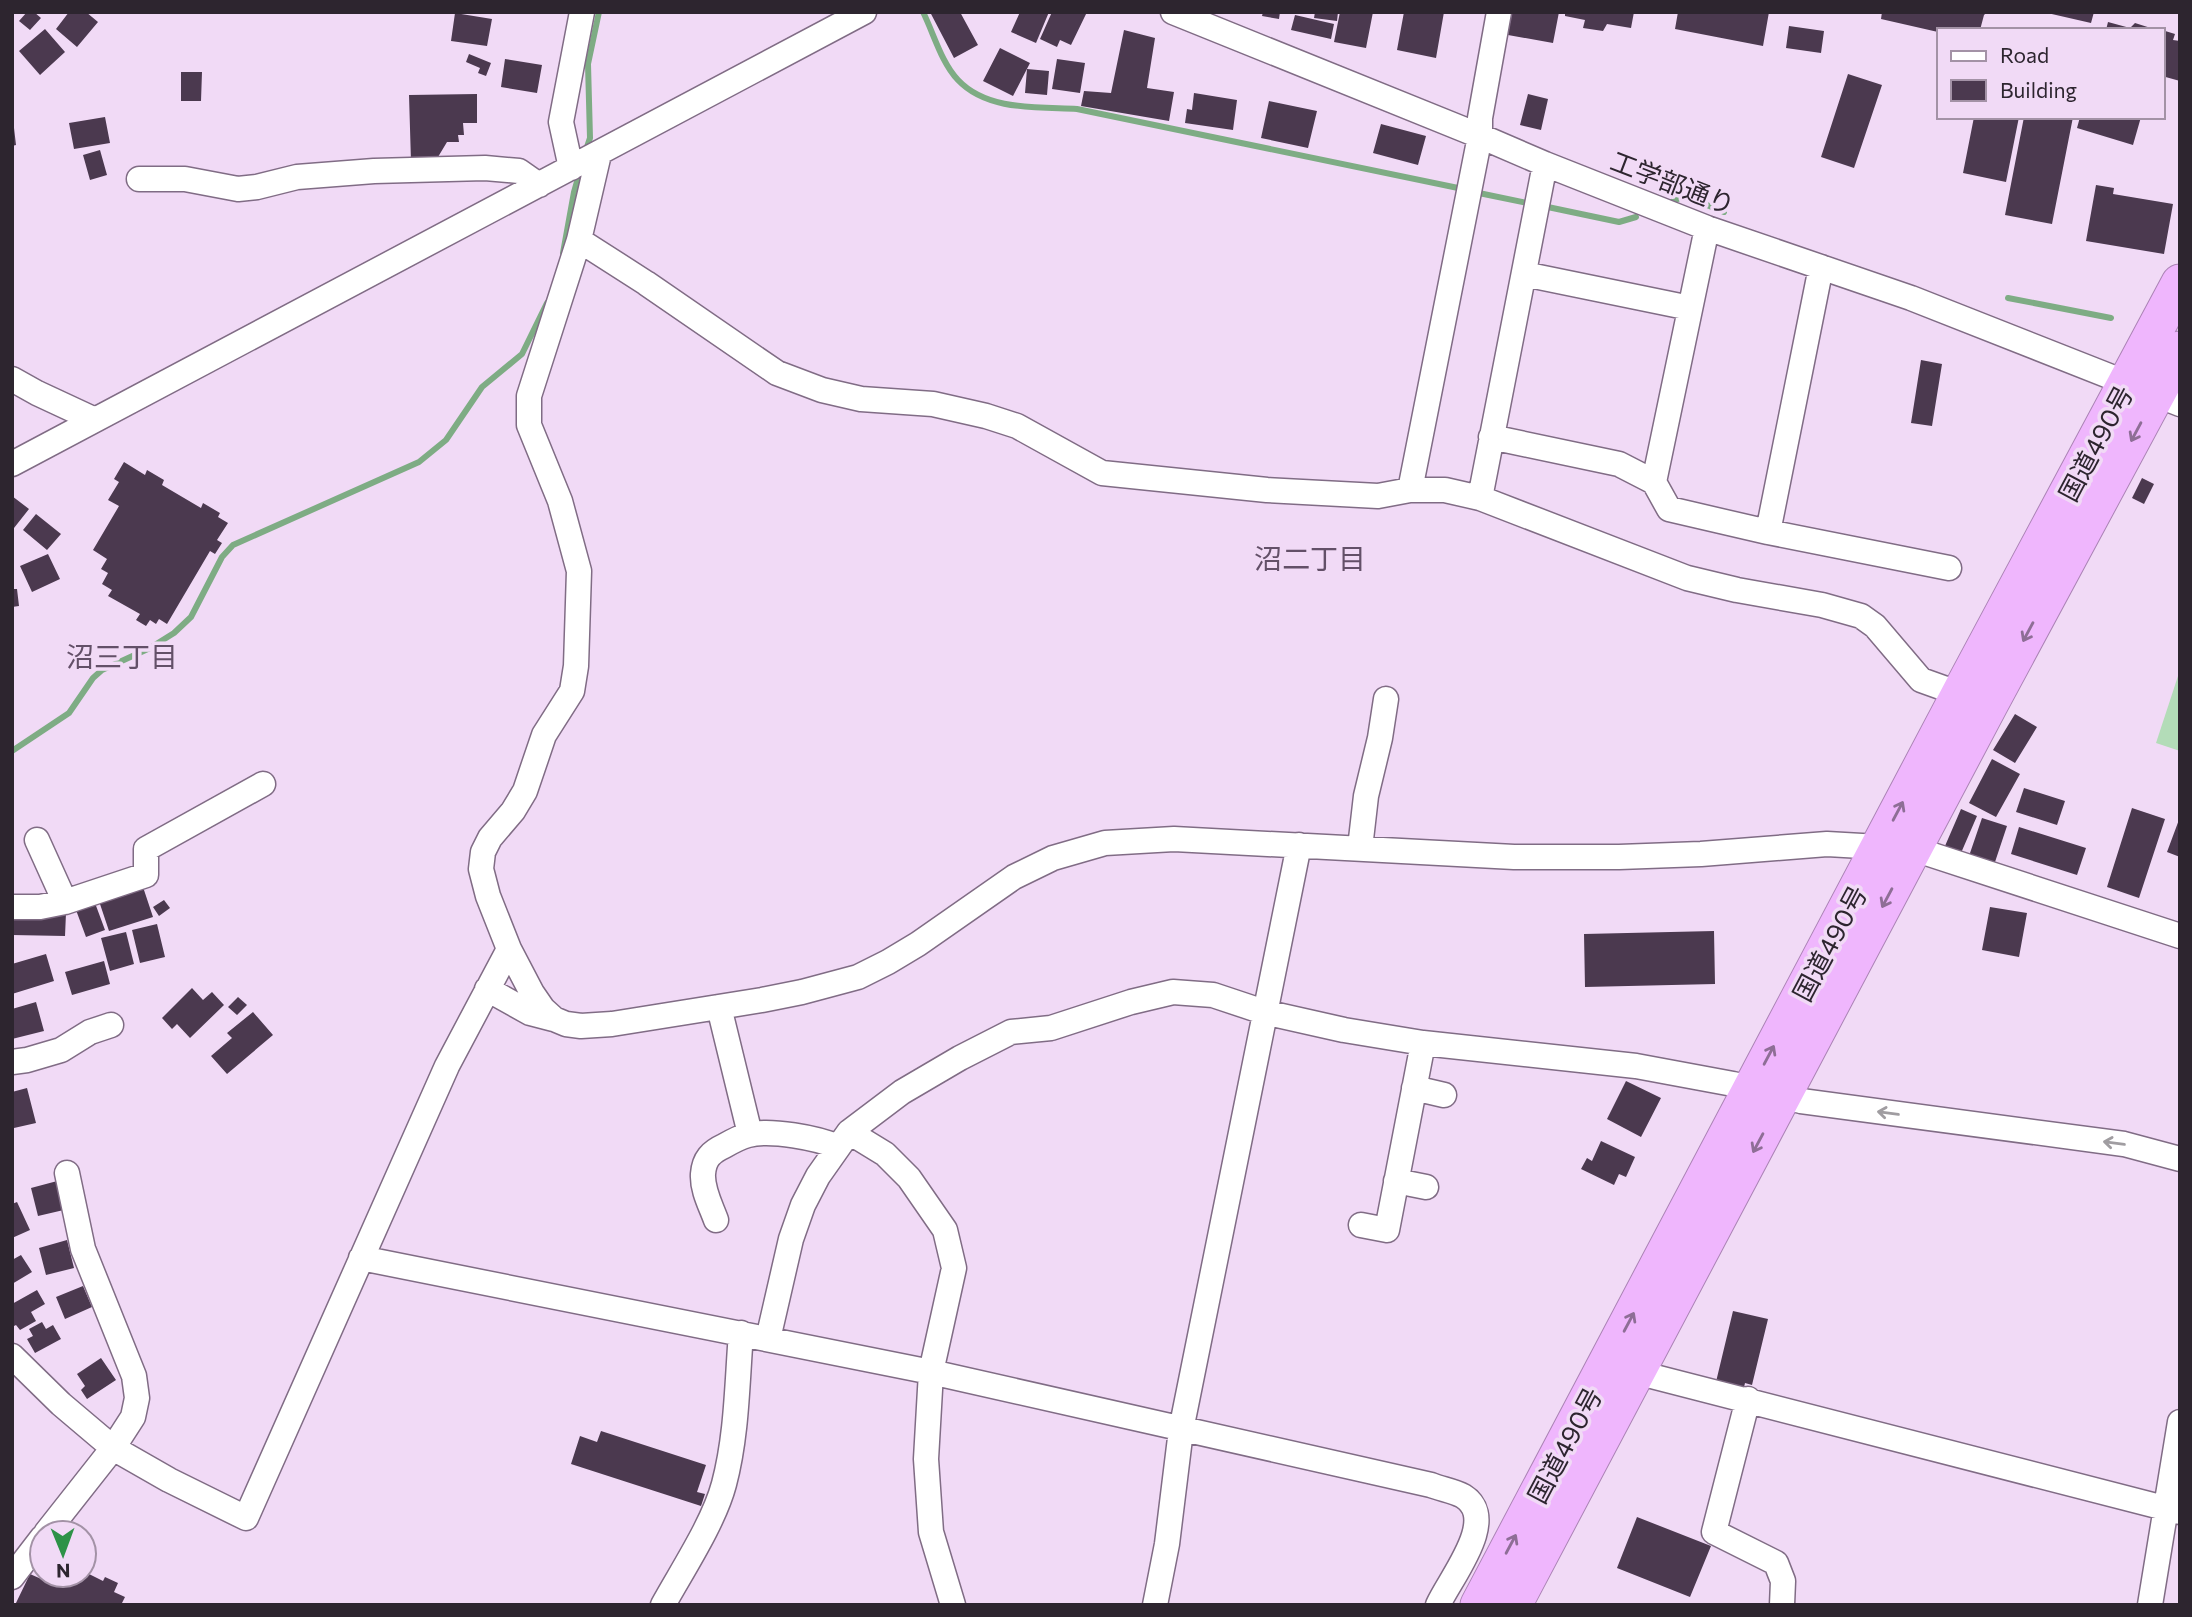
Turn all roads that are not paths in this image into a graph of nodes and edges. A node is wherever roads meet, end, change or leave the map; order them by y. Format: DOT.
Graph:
graph roads {
  1 [pos="582,12"];
  2 [pos="864,12"];
  3 [pos="1173,12"];
  4 [pos="1499,12"];
  5 [pos="1480,136"];
  6 [pos="599,154"];
  7 [pos="1545,164"];
  8 [pos="570,168"];
  9 [pos="139,179"];
  10 [pos="539,185"];
  11 [pos="1707,228"];
  12 [pos="579,240"];
  13 [pos="1821,267"];
  14 [pos="1524,274"];
  15 [pos="2180,283"];
  16 [pos="1690,308"];
  17 [pos="2180,350"];
  18 [pos="12,379"];
  19 [pos="2154,394"];
  20 [pos="95,420"];
  21 [pos="1491,437"];
  22 [pos="12,464"];
  23 [pos="1654,482"];
  24 [pos="1410,490"];
  25 [pos="1480,498"];
  26 [pos="1768,532"];
  27 [pos="1949,568"];
  28 [pos="1386,699"];
  29 [pos="1974,700"];
  30 [pos="263,784"];
  31 [pos="37,839"];
  32 [pos="1299,845"];
  33 [pos="1360,848"];
  34 [pos="1896,848"];
  35 [pos="65,902"];
  36 [pos="12,907"];
  37 [pos="2180,936"];
  38 [pos="509,949"];
  39 [pos="487,989"];
  40 [pos="719,1007"];
  41 [pos="1265,1012"];
  42 [pos="554,1019"];
  43 [pos="111,1025"];
  44 [pos="1423,1043"];
  45 [pos="12,1062"];
  46 [pos="1414,1088"];
  47 [pos="1767,1093"];
  48 [pos="1444,1095"];
  49 [pos="750,1134"];
  50 [pos="843,1140"];
  51 [pos="2180,1159"];
  52 [pos="67,1173"];
  53 [pos="1396,1181"];
  54 [pos="1426,1187"];
  55 [pos="716,1220"];
  56 [pos="1361,1225"];
  57 [pos="361,1258"];
  58 [pos="741,1333"];
  59 [pos="768,1339"];
  60 [pos="12,1356"];
  61 [pos="1622,1368"];
  62 [pos="931,1372"];
  63 [pos="1748,1399"];
  64 [pos="1181,1430"];
  65 [pos="2179,1431"];
  66 [pos="113,1448"];
  67 [pos="2172,1510"];
  68 [pos="57,1519"];
  69 [pos="28,1556"];
  70 [pos="12,1577"];
  71 [pos="663,1605"];
  72 [pos="953,1605"];
  73 [pos="1155,1605"];
  74 [pos="1438,1605"];
  75 [pos="1479,1605"];
  76 [pos="1513,1605"];
  77 [pos="1782,1605"];
  78 [pos="2150,1605"];
  1 -- 8 [label="street"];
  2 -- 6 [label="street"];
  3 -- 5 [label="street, 工学部通り"];
  4 -- 5 [label="street"];
  5 -- 7 [label="street, 工学部通り"];
  5 -- 24 [label="street"];
  6 -- 8 [label="street"];
  6 -- 12 [label="street"];
  7 -- 11 [label="street, 工学部通り"];
  7 -- 14 [label="street"];
  8 -- 10 [label="street"];
  9 -- 10 [label="street"];
  10 -- 20 [label="street"];
  11 -- 13 [label="street, 工学部通り"];
  11 -- 16 [label="street"];
  12 -- 24 [label="street"];
  12 -- 38 [label="street"];
  13 -- 19 [label="street, 工学部通り"];
  13 -- 26 [label="street"];
  14 -- 16 [label="street"];
  14 -- 21 [label="street"];
  15 -- 19 [label="highway, 国道490号"];
  16 -- 23 [label="street"];
  17 -- 19 [label="highway, 国道490号"];
  18 -- 20 [label="street"];
  19 -- 29 [label="highway, 国道490号"];
  20 -- 22 [label="street"];
  21 -- 23 [label="street"];
  21 -- 25 [label="street"];
  23 -- 26 [label="street"];
  24 -- 25 [label="street"];
  25 -- 29 [label="street"];
  26 -- 27 [label="street"];
  28 -- 33 [label="street"];
  29 -- 34 [label="highway, 国道490号"];
  30 -- 35 [label="street"];
  31 -- 35 [label="street"];
  32 -- 33 [label="street"];
  32 -- 40 [label="street"];
  32 -- 41 [label="street"];
  33 -- 34 [label="street"];
  34 -- 37 [label="street"];
  34 -- 47 [label="highway, 国道490号"];
  35 -- 36 [label="street"];
  38 -- 39 [label="street"];
  38 -- 42 [label="street"];
  39 -- 42 [label="street"];
  39 -- 57 [label="street"];
  40 -- 42 [label="street"];
  40 -- 49 [label="street"];
  41 -- 44 [label="street"];
  41 -- 50 [label="street"];
  41 -- 64 [label="street"];
  43 -- 45 [label="street"];
  44 -- 46 [label="street"];
  44 -- 47 [label="street"];
  46 -- 48 [label="street"];
  46 -- 53 [label="street"];
  51 -- 47 [label="street, one-way"];
  47 -- 61 [label="highway, 国道490号"];
  49 -- 50 [label="street"];
  49 -- 55 [label="street"];
  50 -- 59 [label="street"];
  50 -- 62 [label="street"];
  52 -- 66 [label="street"];
  53 -- 54 [label="street"];
  53 -- 56 [label="street"];
  57 -- 58 [label="street"];
  57 -- 66 [label="street"];
  58 -- 59 [label="street"];
  58 -- 71 [label="street"];
  59 -- 62 [label="street"];
  60 -- 66 [label="street"];
  61 -- 63 [label="street"];
  75 -- 61 [label="highway, 国道490号, one-way"];
  61 -- 76 [label="highway, 国道490号"];
  62 -- 64 [label="street"];
  62 -- 72 [label="street"];
  63 -- 67 [label="street"];
  63 -- 77 [label="street"];
  64 -- 73 [label="street"];
  64 -- 74 [label="street"];
  65 -- 67 [label="street"];
  66 -- 68 [label="street"];
  67 -- 78 [label="street"];
  69 -- 70 [label="street"];
}
